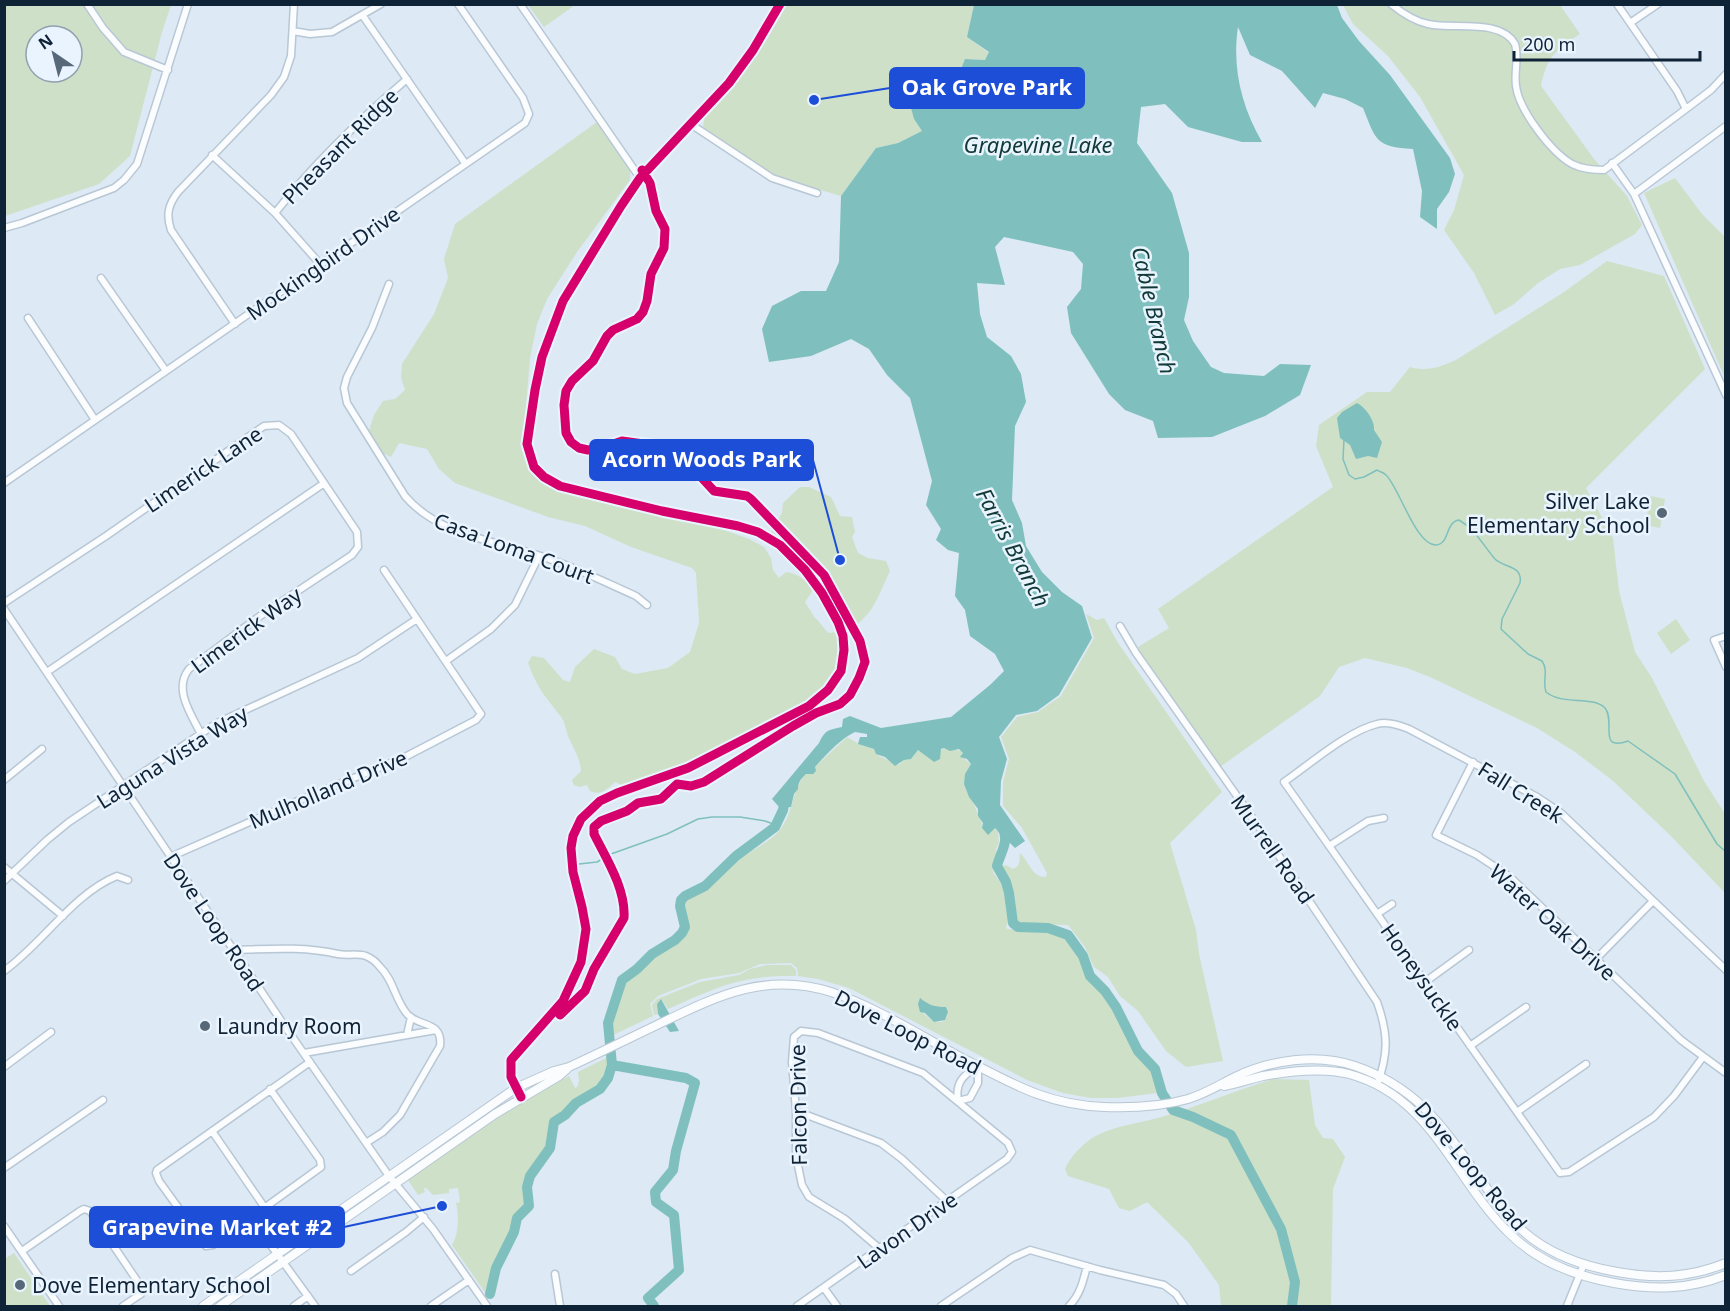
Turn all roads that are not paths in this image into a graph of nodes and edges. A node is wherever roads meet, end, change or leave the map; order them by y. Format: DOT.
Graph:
graph roads {
  1 [pos="87,4"];
  2 [pos="188,4"];
  3 [pos="294,4"];
  4 [pos="381,4"];
  5 [pos="458,4"];
  6 [pos="520,4"];
  7 [pos="780,4"];
  8 [pos="1391,4"];
  9 [pos="1617,4"];
  10 [pos="1658,4"];
  11 [pos="363,16"];
  12 [pos="1630,23"];
  13 [pos="293,31"];
  14 [pos="168,70"];
  15 [pos="1725,74"];
  16 [pos="407,79"];
  17 [pos="1686,109"];
  18 [pos="692,125"];
  19 [pos="1725,126"];
  20 [pos="212,155"];
  21 [pos="465,163"];
  22 [pos="1612,163"];
  23 [pos="640,178"];
  24 [pos="817,193"];
  25 [pos="1634,194"];
  26 [pos="274,213"];
  27 [pos="4,228"];
  28 [pos="321,265"];
  29 [pos="101,278"];
  30 [pos="389,284"];
  31 [pos="28,318"];
  32 [pos="236,324"];
  33 [pos="166,371"];
  34 [pos="1725,395"];
  35 [pos="96,420"];
  36 [pos="4,483"];
  37 [pos="324,484"];
  38 [pos="358,547"];
  39 [pos="539,556"];
  40 [pos="384,570"];
  41 [pos="4,603"];
  42 [pos="647,605"];
  43 [pos="4,609"];
  44 [pos="417,619"];
  45 [pos="1120,626"];
  46 [pos="1725,636"];
  47 [pos="446,661"];
  48 [pos="1725,667"];
  49 [pos="47,672"];
  50 [pos="201,734"];
  51 [pos="42,748"];
  52 [pos="1473,762"];
  53 [pos="4,780"];
  54 [pos="1284,782"];
  55 [pos="123,786"];
  56 [pos="1384,818"];
  57 [pos="1329,846"];
  58 [pos="170,857"];
  59 [pos="4,867"];
  60 [pos="12,874"];
  61 [pos="128,879"];
  62 [pos="4,881"];
  63 [pos="1653,901"];
  64 [pos="1392,904"];
  65 [pos="1377,914"];
  66 [pos="63,916"];
  67 [pos="232,950"];
  68 [pos="1470,950"];
  69 [pos="1596,959"];
  70 [pos="1725,970"];
  71 [pos="4,971"];
  72 [pos="1425,982"];
  73 [pos="1526,1006"];
  74 [pos="411,1017"];
  75 [pos="436,1030"];
  76 [pos="51,1032"];
  77 [pos="407,1035"];
  78 [pos="1470,1046"];
  79 [pos="304,1053"];
  80 [pos="1703,1058"];
  81 [pos="310,1062"];
  82 [pos="1586,1064"];
  83 [pos="978,1066"];
  84 [pos="4,1067"];
  85 [pos="569,1067"];
  86 [pos="1725,1073"];
  87 [pos="1380,1076"];
  88 [pos="1377,1085"];
  89 [pos="1219,1087"];
  90 [pos="516,1088"];
  91 [pos="270,1089"];
  92 [pos="521,1097"];
  93 [pos="103,1100"];
  94 [pos="958,1101"];
  95 [pos="796,1112"];
  96 [pos="1517,1112"];
  97 [pos="212,1131"];
  98 [pos="366,1143"];
  99 [pos="4,1168"];
  100 [pos="389,1176"];
  101 [pos="395,1183"];
  102 [pos="947,1201"];
  103 [pos="265,1208"];
  104 [pos="424,1217"];
  105 [pos="251,1218"];
  106 [pos="4,1226"];
  107 [pos="880,1249"];
  108 [pos="22,1251"];
  109 [pos="277,1254"];
  110 [pos="283,1262"];
  111 [pos="1725,1263"];
  112 [pos="1584,1264"];
  113 [pos="1087,1266"];
  114 [pos="351,1271"];
  115 [pos="555,1274"];
  116 [pos="1580,1275"];
  117 [pos="1725,1275"];
  118 [pos="469,1280"];
  119 [pos="824,1288"];
  120 [pos="308,1296"];
  121 [pos="59,1306"];
  122 [pos="123,1306"];
  123 [pos="203,1306"];
  124 [pos="220,1306"];
  125 [pos="294,1306"];
  126 [pos="315,1306"];
  127 [pos="431,1306"];
  128 [pos="487,1306"];
  129 [pos="560,1306"];
  130 [pos="797,1306"];
  131 [pos="837,1306"];
  132 [pos="941,1306"];
  133 [pos="1069,1306"];
  134 [pos="1184,1306"];
  135 [pos="1567,1306"];
  1 -- 14 [label="street"];
  2 -- 14 [label="street"];
  3 -- 13 [label="street"];
  4 -- 11 [label="street"];
  5 -- 21 [label="street, Mockingbird Drive"];
  6 -- 23 [label="street"];
  7 -- 18 [label="street"];
  8 -- 22 [label="street"];
  9 -- 12 [label="street"];
  10 -- 12 [label="street"];
  11 -- 13 [label="street"];
  11 -- 16 [label="street"];
  12 -- 17 [label="street"];
  13 -- 20 [label="street"];
  14 -- 27 [label="street"];
  15 -- 17 [label="street"];
  16 -- 21 [label="street"];
  16 -- 26 [label="street, Pheasant Ridge"];
  17 -- 22 [label="street"];
  18 -- 23 [label="street"];
  18 -- 24 [label="street"];
  19 -- 25 [label="street"];
  20 -- 26 [label="street"];
  20 -- 32 [label="street"];
  21 -- 28 [label="street, Mockingbird Drive"];
  22 -- 25 [label="street"];
  23 -- 90 [label="street"];
  25 -- 34 [label="street"];
  26 -- 28 [label="street"];
  28 -- 32 [label="street, Mockingbird Drive"];
  29 -- 33 [label="street"];
  30 -- 39 [label="street, Casa Loma Court"];
  31 -- 35 [label="street"];
  32 -- 33 [label="street, Mockingbird Drive"];
  33 -- 35 [label="street, Mockingbird Drive"];
  35 -- 36 [label="street, Mockingbird Drive"];
  37 -- 38 [label="street, Limerick Lane"];
  37 -- 41 [label="street, Limerick Lane"];
  37 -- 49 [label="street"];
  38 -- 50 [label="street, Limerick Way"];
  39 -- 42 [label="street, Casa Loma Court"];
  39 -- 47 [label="street"];
  40 -- 44 [label="street"];
  43 -- 49 [label="street, Dove Loop Road"];
  44 -- 47 [label="street"];
  44 -- 50 [label="street, Laguna Vista Way"];
  45 -- 87 [label="street, Murrell Road"];
  46 -- 48 [label="street"];
  47 -- 58 [label="street, Mulholland Drive"];
  49 -- 55 [label="street, Dove Loop Road"];
  50 -- 55 [label="street, Laguna Vista Way"];
  51 -- 53 [label="street"];
  52 -- 54 [label="street, Fall Creek"];
  52 -- 63 [label="street, Fall Creek"];
  52 -- 69 [label="street, Water Oak Drive"];
  54 -- 57 [label="street, Honeysuckle"];
  55 -- 58 [label="street, Dove Loop Road"];
  55 -- 60 [label="street, Laguna Vista Way"];
  56 -- 57 [label="street"];
  57 -- 65 [label="street, Honeysuckle"];
  58 -- 67 [label="street, Dove Loop Road"];
  59 -- 60 [label="street"];
  60 -- 62 [label="street, Laguna Vista Way"];
  60 -- 66 [label="street"];
  61 -- 66 [label="street"];
  63 -- 69 [label="street"];
  63 -- 70 [label="street, Fall Creek"];
  64 -- 65 [label="street"];
  65 -- 72 [label="street, Honeysuckle"];
  66 -- 71 [label="street"];
  67 -- 74 [label="street"];
  67 -- 79 [label="street, Dove Loop Road"];
  68 -- 72 [label="street"];
  69 -- 80 [label="street, Water Oak Drive"];
  72 -- 78 [label="street, Honeysuckle"];
  73 -- 78 [label="street"];
  74 -- 75 [label="street"];
  74 -- 77 [label="street"];
  75 -- 77 [label="street"];
  75 -- 98 [label="street"];
  76 -- 84 [label="street"];
  77 -- 79 [label="street"];
  78 -- 96 [label="street, Honeysuckle"];
  79 -- 81 [label="street, Dove Loop Road"];
  80 -- 86 [label="street, Water Oak Drive"];
  80 -- 96 [label="street, Honeysuckle"];
  81 -- 91 [label="street"];
  81 -- 98 [label="street, Dove Loop Road"];
  82 -- 96 [label="street"];
  83 -- 85 [label="main road, Dove Loop Road"];
  83 -- 89 [label="main road, Dove Loop Road"];
  83 -- 94 [label="street"];
  83 -- 94 [label="street"];
  85 -- 90 [label="main road, Dove Loop Road"];
  85 -- 92 [label="main road, Dove Loop Road"];
  87 -- 88 [label="street, Murrell Road"];
  87 -- 89 [label="main road, Dove Loop Road"];
  87 -- 112 [label="main road, Dove Loop Road"];
  88 -- 89 [label="main road, Dove Loop Road"];
  88 -- 116 [label="main road, Dove Loop Road"];
  90 -- 92 [label="street"];
  90 -- 100 [label="main road, Dove Loop Road"];
  91 -- 97 [label="street"];
  91 -- 103 [label="street"];
  92 -- 101 [label="main road, Dove Loop Road"];
  93 -- 99 [label="street"];
  94 -- 95 [label="street, Falcon Drive"];
  94 -- 102 [label="street, Lavon Drive"];
  95 -- 102 [label="street"];
  95 -- 107 [label="street, Falcon Drive"];
  97 -- 103 [label="street"];
  97 -- 105 [label="street"];
  98 -- 100 [label="street, Dove Loop Road"];
  100 -- 101 [label="street"];
  100 -- 109 [label="main road"];
  101 -- 104 [label="street"];
  101 -- 110 [label="main road, Dove Loop Road"];
  102 -- 107 [label="street, Lavon Drive"];
  103 -- 105 [label="street"];
  104 -- 114 [label="street"];
  104 -- 118 [label="street"];
  105 -- 109 [label="street"];
  106 -- 108 [label="street"];
  107 -- 119 [label="street, Lavon Drive"];
  108 -- 121 [label="street"];
  108 -- 122 [label="street"];
  109 -- 110 [label="street"];
  109 -- 123 [label="main road"];
  110 -- 120 [label="street"];
  110 -- 124 [label="main road, Dove Loop Road"];
  111 -- 112 [label="main road, Dove Loop Road"];
  112 -- 116 [label="street"];
  113 -- 132 [label="street"];
  113 -- 133 [label="street"];
  113 -- 134 [label="street"];
  115 -- 129 [label="street"];
  116 -- 117 [label="main road, Dove Loop Road"];
  116 -- 135 [label="street"];
  118 -- 127 [label="street"];
  118 -- 128 [label="street"];
  119 -- 130 [label="street, Lavon Drive"];
  119 -- 131 [label="street"];
  120 -- 125 [label="street"];
  120 -- 126 [label="street"];
}
